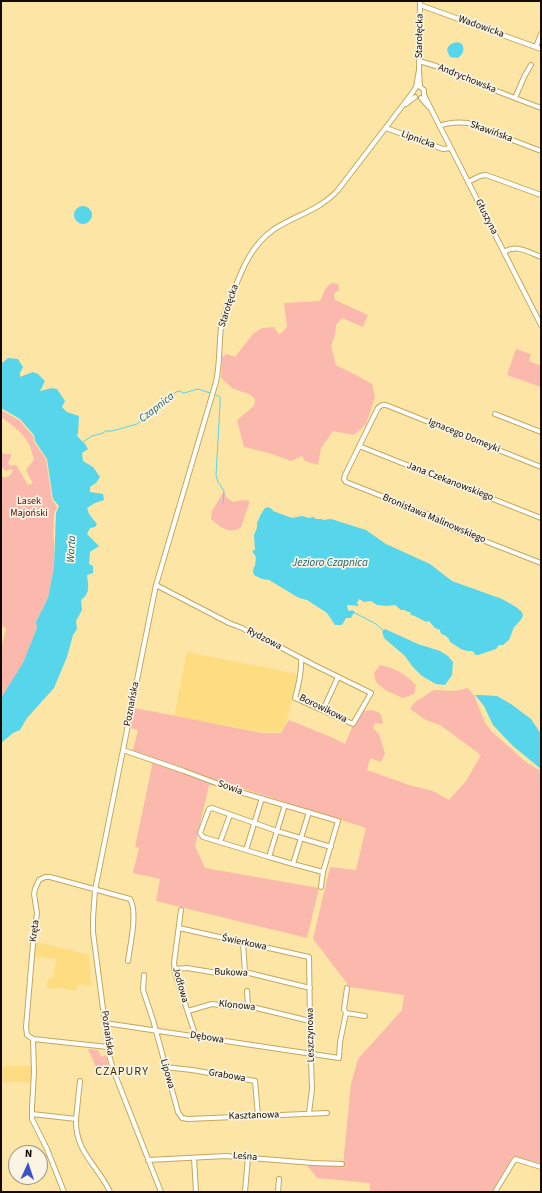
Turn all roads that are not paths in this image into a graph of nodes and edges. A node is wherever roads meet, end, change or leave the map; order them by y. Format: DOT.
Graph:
graph roads {
  1 [pos="420,3"];
  2 [pos="541,34"];
  3 [pos="536,47"];
  4 [pos="541,49"];
  5 [pos="419,61"];
  6 [pos="531,66"];
  7 [pos="418,87"];
  8 [pos="413,92"];
  9 [pos="415,97"];
  10 [pos="422,97"];
  11 [pos="515,98"];
  12 [pos="401,108"];
  13 [pos="541,108"];
  14 [pos="440,126"];
  15 [pos="386,128"];
  16 [pos="451,148"];
  17 [pos="541,150"];
  18 [pos="468,182"];
  19 [pos="541,195"];
  20 [pos="504,252"];
  21 [pos="541,256"];
  22 [pos="541,325"];
  23 [pos="386,405"];
  24 [pos="495,414"];
  25 [pos="541,432"];
  26 [pos="359,446"];
  27 [pos="541,467"];
  28 [pos="541,518"];
  29 [pos="541,564"];
  30 [pos="156,587"];
  31 [pos="301,660"];
  32 [pos="337,679"];
  33 [pos="369,698"];
  34 [pos="323,710"];
  35 [pos="123,750"];
  36 [pos="262,798"];
  37 [pos="285,805"];
  38 [pos="309,812"];
  39 [pos="230,815"];
  40 [pos="254,823"];
  41 [pos="277,831"];
  42 [pos="301,838"];
  43 [pos="220,842"];
  44 [pos="330,847"];
  45 [pos="246,850"];
  46 [pos="269,857"];
  47 [pos="293,864"];
  48 [pos="323,872"];
  49 [pos="321,888"];
  50 [pos="95,890"];
  51 [pos="181,910"];
  52 [pos="179,928"];
  53 [pos="243,943"];
  54 [pos="309,957"];
  55 [pos="128,961"];
  56 [pos="174,969"];
  57 [pos="245,972"];
  58 [pos="144,975"];
  59 [pos="310,988"];
  60 [pos="347,988"];
  61 [pos="247,991"];
  62 [pos="248,1006"];
  63 [pos="188,1011"];
  64 [pos="346,1013"];
  65 [pos="365,1016"];
  66 [pos="310,1021"];
  67 [pos="105,1023"];
  68 [pos="155,1030"];
  69 [pos="194,1036"];
  70 [pos="32,1039"];
  71 [pos="108,1047"];
  72 [pos="310,1054"];
  73 [pos="165,1067"];
  74 [pos="80,1081"];
  75 [pos="309,1113"];
  76 [pos="327,1113"];
  77 [pos="32,1114"];
  78 [pos="258,1116"];
  79 [pos="182,1118"];
  80 [pos="76,1119"];
  81 [pos="248,1157"];
  82 [pos="194,1158"];
  83 [pos="148,1160"];
  84 [pos="342,1164"];
  85 [pos="541,1166"];
  86 [pos="279,1179"];
  87 [pos="64,1192"];
  88 [pos="110,1192"];
  89 [pos="160,1192"];
  90 [pos="196,1192"];
  91 [pos="245,1192"];
  92 [pos="278,1192"];
  93 [pos="495,1192"];
  1 -- 3 [label="street, Wadowicka"];
  1 -- 5 [label="street, Starołęcka"];
  2 -- 3 [label="street"];
  3 -- 4 [label="street, Wadowicka"];
  5 -- 7 [label="street, Starołęcka"];
  5 -- 11 [label="street, Andrychowska"];
  6 -- 11 [label="street"];
  7 -- 8 [label="street, Starołęcka"];
  7 -- 10 [label="street, Głuszyna"];
  8 -- 9 [label="street"];
  8 -- 12 [label="street, Starołęcka"];
  9 -- 10 [label="street"];
  9 -- 12 [label="street, Starołęcka"];
  10 -- 14 [label="street, Głuszyna"];
  11 -- 13 [label="street, Andrychowska"];
  12 -- 15 [label="street, Starołęcka"];
  14 -- 16 [label="street, Głuszyna"];
  14 -- 17 [label="street, Skawińska"];
  15 -- 16 [label="street, Lipnicka"];
  15 -- 30 [label="street, Starołęcka"];
  16 -- 18 [label="street, Głuszyna"];
  18 -- 19 [label="street"];
  18 -- 20 [label="street, Głuszyna"];
  20 -- 21 [label="street"];
  20 -- 22 [label="street, Głuszyna"];
  23 -- 26 [label="street, Bronisława Malinowskiego"];
  23 -- 27 [label="street, Ignacego Domeyki"];
  24 -- 25 [label="street"];
  26 -- 28 [label="street, Jana Czekanowskiego"];
  26 -- 29 [label="street, Bronisława Malinowskiego"];
  30 -- 31 [label="street, Rydzowa"];
  30 -- 35 [label="street, Poznańska"];
  31 -- 32 [label="street, Rydzowa"];
  31 -- 34 [label="street, Borowikowa"];
  32 -- 33 [label="street, Rydzowa"];
  32 -- 34 [label="street"];
  33 -- 34 [label="street, Borowikowa"];
  35 -- 36 [label="street, Sowia"];
  35 -- 50 [label="street, Poznańska"];
  36 -- 37 [label="street, Sowia"];
  36 -- 40 [label="street"];
  37 -- 38 [label="street, Sowia"];
  37 -- 41 [label="street"];
  38 -- 42 [label="street"];
  38 -- 44 [label="street, Sowia"];
  39 -- 40 [label="street"];
  39 -- 43 [label="street"];
  39 -- 43 [label="street"];
  40 -- 41 [label="street"];
  40 -- 45 [label="street"];
  41 -- 42 [label="street"];
  41 -- 46 [label="street"];
  42 -- 44 [label="street"];
  42 -- 47 [label="street"];
  43 -- 45 [label="street"];
  44 -- 48 [label="street"];
  45 -- 46 [label="street"];
  46 -- 47 [label="street"];
  47 -- 48 [label="street"];
  48 -- 49 [label="street"];
  50 -- 55 [label="street"];
  50 -- 67 [label="street, Poznańska"];
  50 -- 70 [label="street, Kręta"];
  51 -- 52 [label="street, Jodłowa"];
  52 -- 53 [label="street, Świerkowa"];
  52 -- 56 [label="street, Jodłowa"];
  53 -- 54 [label="street, Świerkowa"];
  53 -- 57 [label="street"];
  54 -- 59 [label="street, Leszczynowa"];
  56 -- 57 [label="street, Bukowa"];
  56 -- 63 [label="street, Jodłowa"];
  57 -- 59 [label="street, Bukowa"];
  58 -- 68 [label="street, Lipowa"];
  59 -- 66 [label="street, Leszczynowa"];
  60 -- 64 [label="street"];
  61 -- 62 [label="street"];
  62 -- 63 [label="street, Klonowa"];
  62 -- 66 [label="street, Klonowa"];
  63 -- 69 [label="street, Jodłowa"];
  64 -- 65 [label="street"];
  64 -- 72 [label="street, Dębowa"];
  66 -- 72 [label="street, Leszczynowa"];
  67 -- 68 [label="street, Dębowa"];
  67 -- 71 [label="street, Poznańska"];
  68 -- 69 [label="street, Dębowa"];
  68 -- 73 [label="street, Lipowa"];
  69 -- 72 [label="street, Dębowa"];
  70 -- 71 [label="street"];
  70 -- 77 [label="street, Kręta"];
  71 -- 83 [label="street, Poznańska"];
  72 -- 75 [label="street, Leszczynowa"];
  73 -- 78 [label="street, Grabowa"];
  73 -- 79 [label="street, Lipowa"];
  74 -- 80 [label="street"];
  75 -- 76 [label="street, Kasztanowa"];
  75 -- 78 [label="street, Kasztanowa"];
  77 -- 80 [label="street"];
  77 -- 87 [label="street"];
  78 -- 79 [label="street, Kasztanowa"];
  80 -- 88 [label="street"];
  81 -- 82 [label="street, Leśna"];
  81 -- 84 [label="street, Leśna"];
  81 -- 91 [label="street"];
  82 -- 83 [label="street, Leśna"];
  82 -- 90 [label="street"];
  83 -- 89 [label="street, Poznańska"];
  85 -- 93 [label="street"];
  86 -- 92 [label="street"];
}
